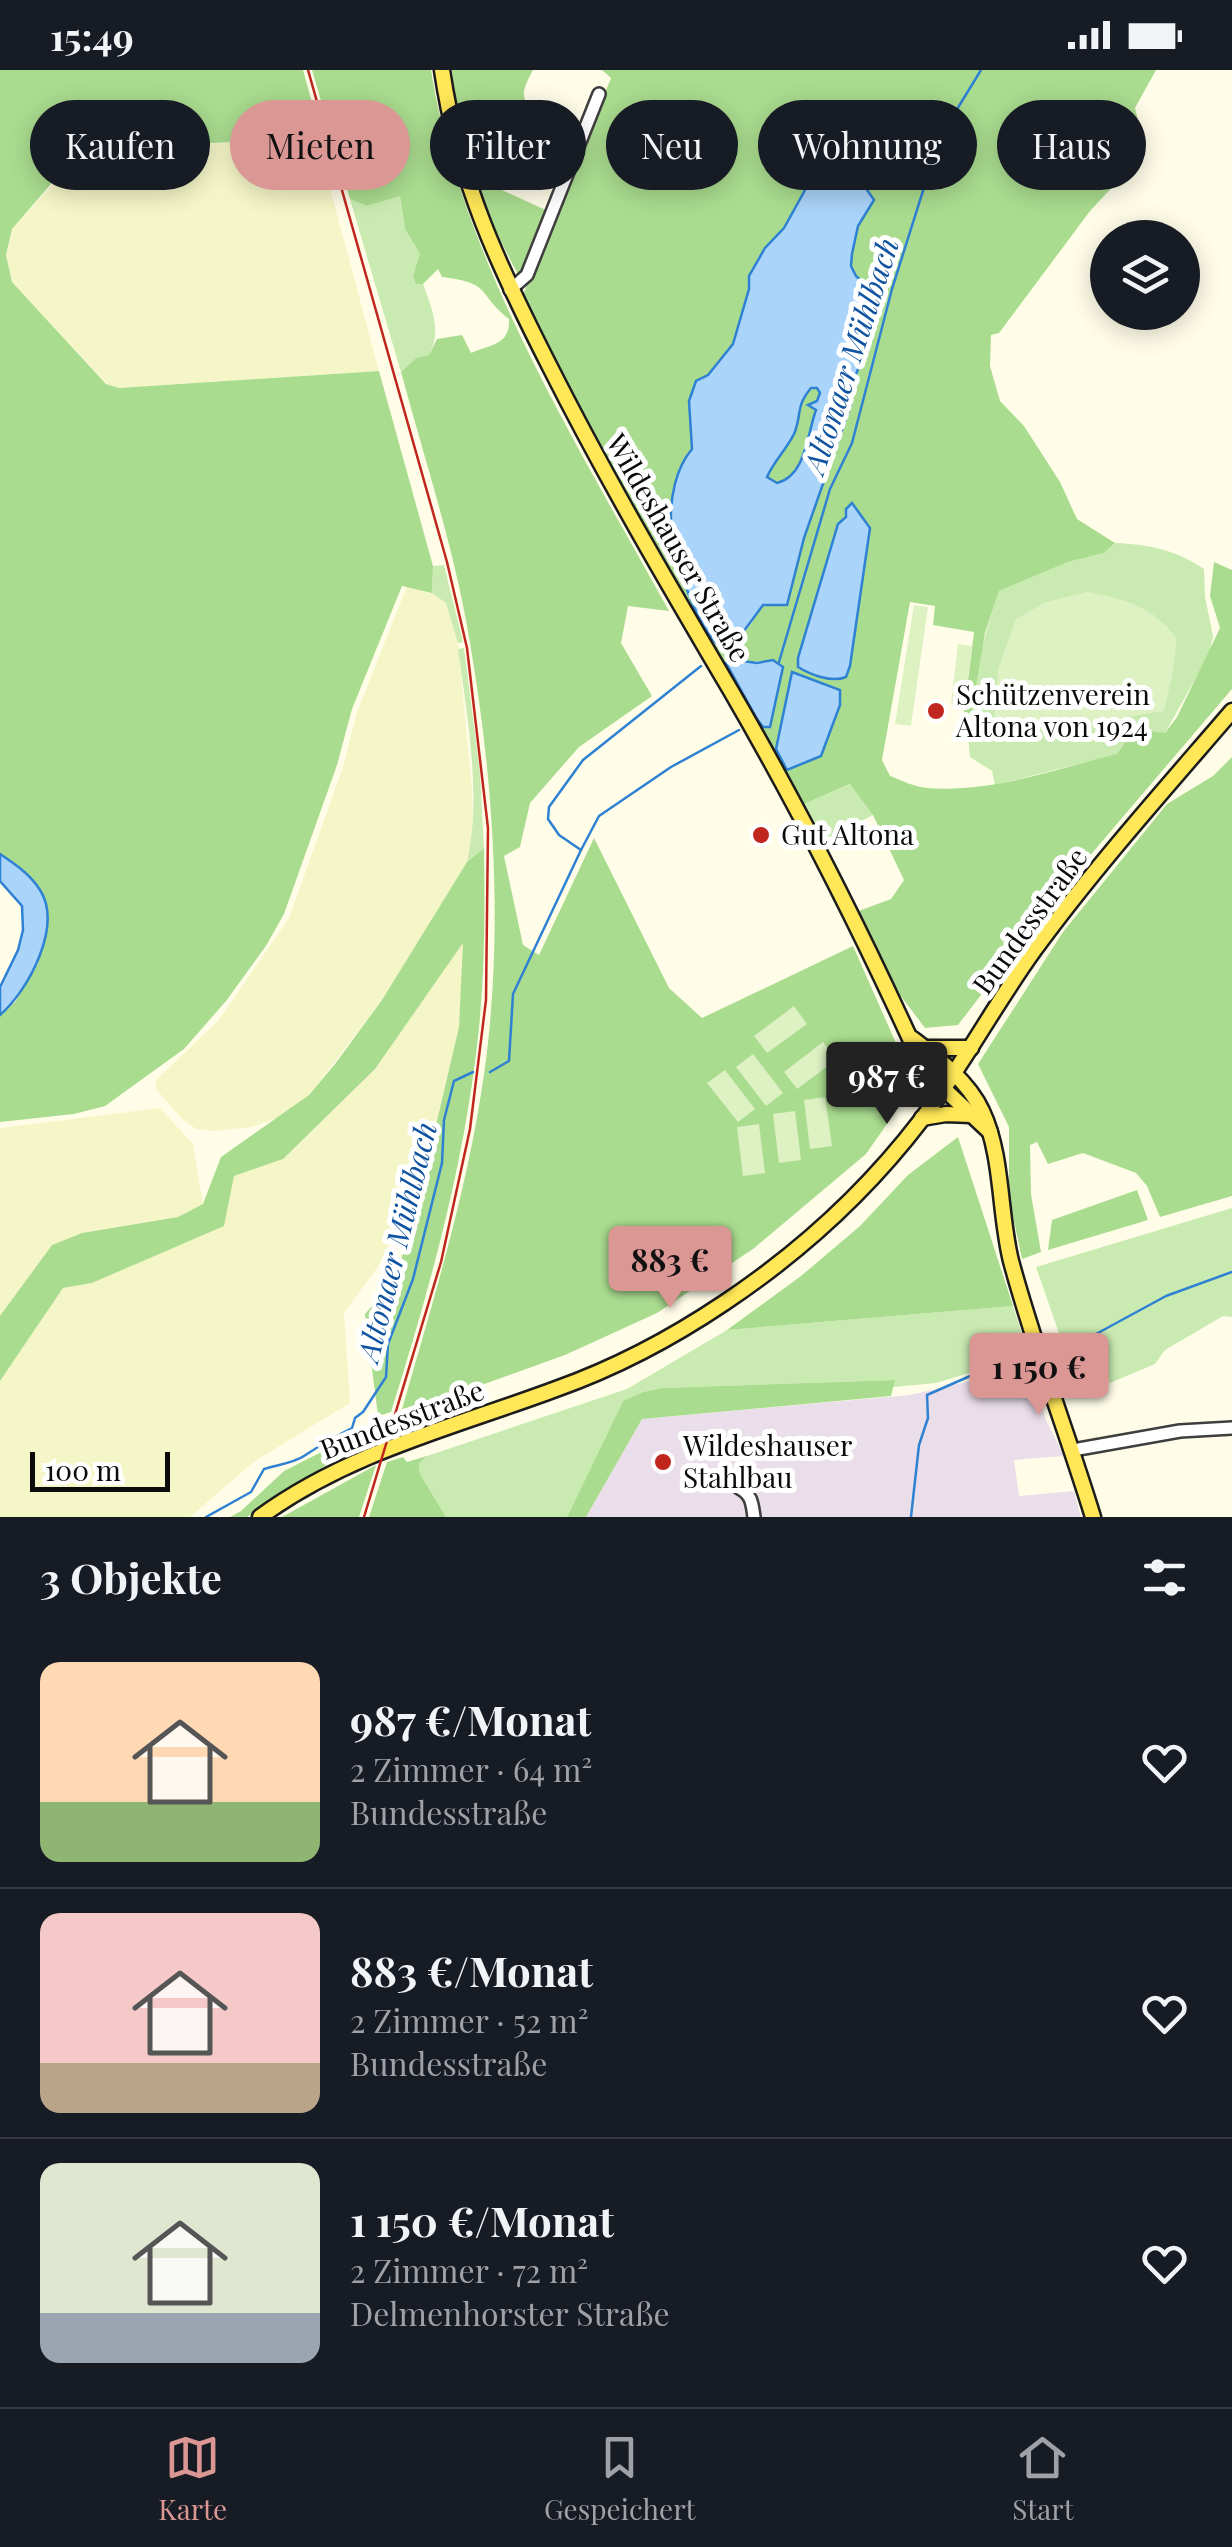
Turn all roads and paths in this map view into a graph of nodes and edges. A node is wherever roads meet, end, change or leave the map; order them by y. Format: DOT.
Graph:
graph roads {
  1 [pos="442,70"];
  2 [pos="599,94"];
  3 [pos="510,290"];
  4 [pos="1232,711"];
  5 [pos="909,1036"];
  6 [pos="925,1048"];
  7 [pos="971,1048"];
  8 [pos="954,1075"];
  9 [pos="944,1089"];
  10 [pos="970,1115"];
  11 [pos="922,1118"];
  12 [pos="990,1132"];
  13 [pos="1232,1428"];
  14 [pos="1073,1450"];
  15 [pos="739,1488"];
  16 [pos="260,1517"];
  17 [pos="754,1517"];
  18 [pos="1094,1517"];
  1 -- 3 [label="main road, Wildeshauser Straße"];
  2 -- 3 [label="street"];
  3 -- 5 [label="main road, Wildeshauser Straße"];
  4 -- 7 [label="main road, Bundesstraße"];
  5 -- 6 [label="main road, Wildeshauser Straße"];
  5 -- 9 [label="main road, Wildeshauser Straße"];
  6 -- 7 [label="main road"];
  6 -- 8 [label="main road, Wildeshauser Straße"];
  7 -- 8 [label="main road, Bundesstraße"];
  8 -- 9 [label="main road, Bundesstraße"];
  8 -- 12 [label="main road, Wildeshauser Straße"];
  9 -- 10 [label="main road, Wildeshauser Straße"];
  9 -- 11 [label="main road, Bundesstraße"];
  10 -- 11 [label="main road"];
  10 -- 12 [label="main road, Wildeshauser Straße"];
  11 -- 16 [label="main road, Bundesstraße"];
  12 -- 14 [label="main road"];
  13 -- 14 [label="street"];
  14 -- 18 [label="main road"];
  15 -- 17 [label="street"];
}
